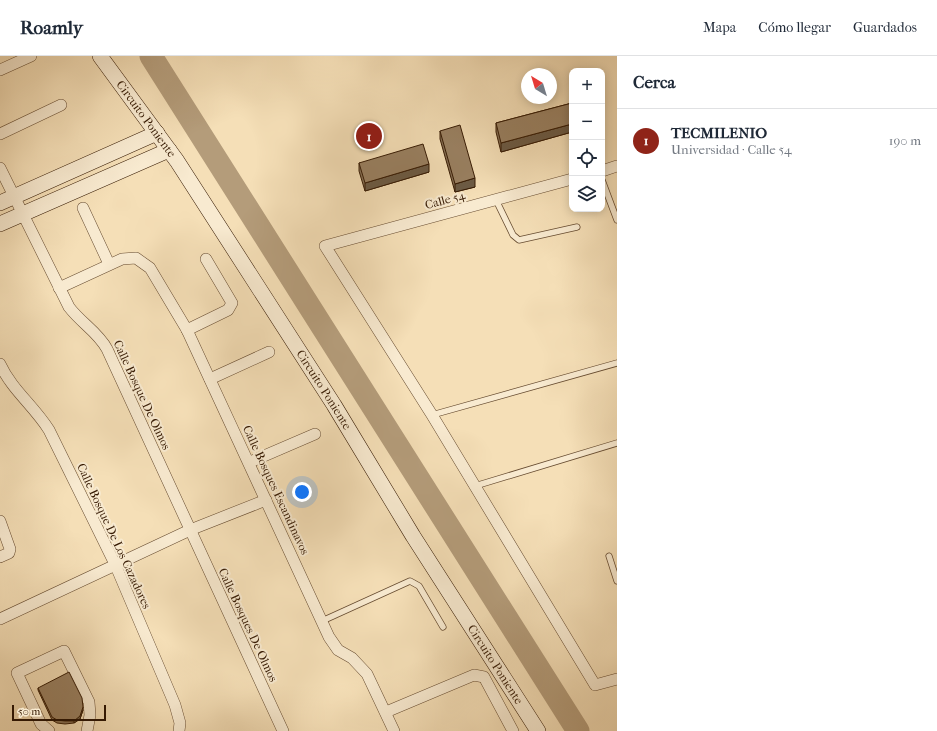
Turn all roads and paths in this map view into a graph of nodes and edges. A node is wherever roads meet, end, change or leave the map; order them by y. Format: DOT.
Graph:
graph roads {
  1 [pos="31,56"];
  2 [pos="100,56"];
  3 [pos="0,70"];
  4 [pos="61,105"];
  5 [pos="0,134"];
  6 [pos="156,134"];
  7 [pos="169,150"];
  8 [pos="617,166"];
  9 [pos="0,168"];
  10 [pos="605,170"];
  11 [pos="569,180"];
  12 [pos="605,187"];
  13 [pos="14,196"];
  14 [pos="496,200"];
  15 [pos="0,203"];
  16 [pos="83,208"];
  17 [pos="615,212"];
  18 [pos="22,214"];
  19 [pos="617,220"];
  20 [pos="0,224"];
  21 [pos="577,227"];
  22 [pos="206,259"];
  23 [pos="109,264"];
  24 [pos="59,288"];
  25 [pos="187,330"];
  26 [pos="269,352"];
  27 [pos="617,363"];
  28 [pos="0,364"];
  29 [pos="210,379"];
  30 [pos="432,415"];
  31 [pos="315,434"];
  32 [pos="617,443"];
  33 [pos="250,462"];
  34 [pos="475,486"];
  35 [pos="266,500"];
  36 [pos="0,521"];
  37 [pos="190,530"];
  38 [pos="609,556"];
  39 [pos="0,558"];
  40 [pos="115,564"];
  41 [pos="617,581"];
  42 [pos="0,620"];
  43 [pos="322,621"];
  44 [pos="444,627"];
  45 [pos="617,679"];
  46 [pos="386,712"];
  47 [pos="49,731"];
  48 [pos="87,731"];
  49 [pos="179,731"];
  50 [pos="282,731"];
  51 [pos="394,731"];
  52 [pos="513,731"];
  53 [pos="538,731"];
  1 -- 3 [label="street"];
  2 -- 6 [label="street, Circuito Poniente"];
  4 -- 5 [label="street"];
  6 -- 7 [label="street, Circuito Poniente"];
  6 -- 13 [label="street"];
  7 -- 18 [label="street"];
  7 -- 53 [label="street, Circuito Poniente"];
  8 -- 10 [label="street"];
  9 -- 13 [label="street, Calle Bosque De Olmos"];
  11 -- 14 [label="street, Calle 54"];
  12 -- 17 [label="lane"];
  13 -- 15 [label="street"];
  13 -- 18 [label="street, Calle Bosque De Olmos"];
  14 -- 21 [label="lane"];
  14 -- 30 [label="street, Calle 54"];
  16 -- 23 [label="street"];
  17 -- 19 [label="lane"];
  18 -- 20 [label="street"];
  18 -- 24 [label="street, Calle Bosque De Olmos"];
  22 -- 25 [label="street"];
  23 -- 24 [label="street"];
  23 -- 25 [label="street, Calle Bosques Escandinavos"];
  24 -- 37 [label="street, Calle Bosque De Olmos"];
  25 -- 29 [label="street, Calle Bosques Escandinavos"];
  26 -- 29 [label="street"];
  27 -- 30 [label="lane"];
  28 -- 40 [label="street, Calle Bosque De Los Cazadores"];
  29 -- 33 [label="street, Calle Bosques Escandinavos"];
  30 -- 34 [label="street"];
  31 -- 33 [label="street"];
  32 -- 34 [label="lane"];
  33 -- 35 [label="street, Calle Bosques Escandinavos"];
  34 -- 45 [label="street"];
  35 -- 37 [label="street"];
  35 -- 43 [label="street, Calle Bosques Escandinavos"];
  36 -- 39 [label="street"];
  37 -- 40 [label="street"];
  37 -- 50 [label="street, Calle Bosques De Olmos"];
  38 -- 41 [label="lane"];
  40 -- 42 [label="street"];
  40 -- 49 [label="street, Calle Bosque De Los Cazadores"];
  43 -- 44 [label="lane"];
  43 -- 46 [label="street, Calle Bosques Escandinavos"];
  46 -- 51 [label="street, Calle Bosques Escandinavos"];
  46 -- 52 [label="street"];
  47 -- 48 [label="street"];
}
